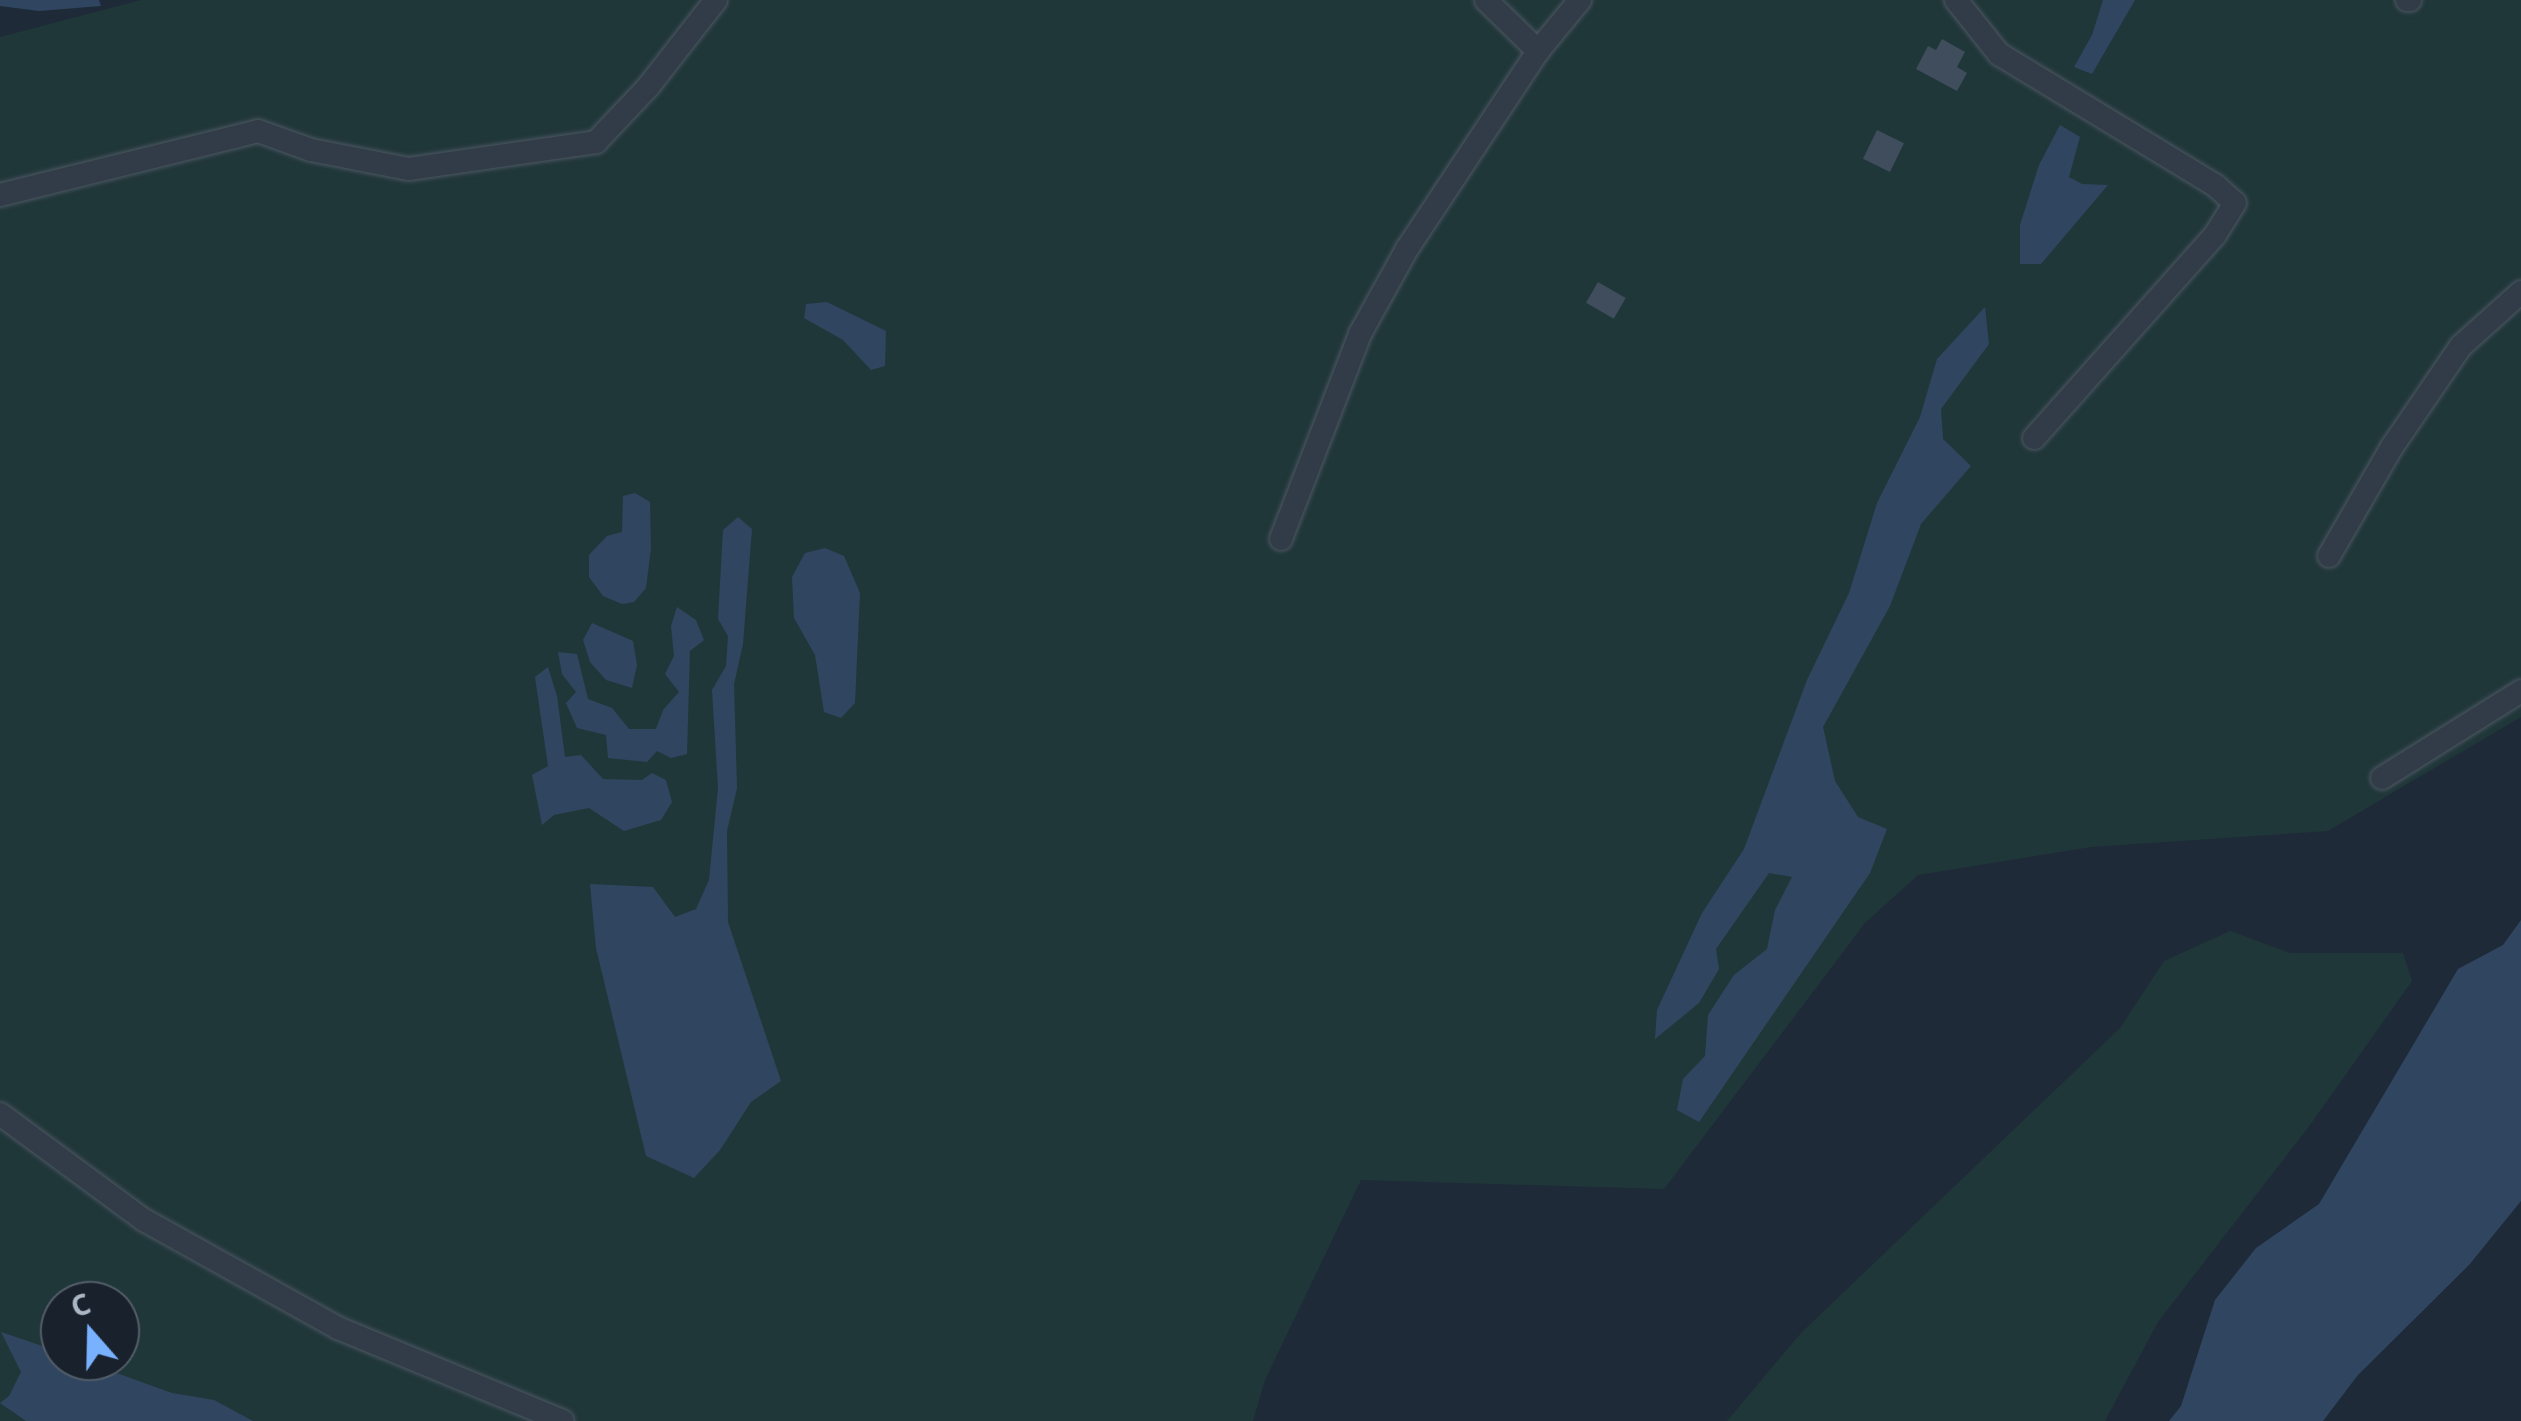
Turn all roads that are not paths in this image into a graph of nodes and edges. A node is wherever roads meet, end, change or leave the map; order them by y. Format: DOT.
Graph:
graph roads {
  1 [pos="716,0"];
  2 [pos="1486,0"];
  3 [pos="1580,0"];
  4 [pos="1956,0"];
  5 [pos="1538,51"];
  6 [pos="0,194"];
  7 [pos="2521,292"];
  8 [pos="2034,438"];
  9 [pos="1281,539"];
  10 [pos="2328,556"];
  11 [pos="2521,692"];
  12 [pos="2382,778"];
  13 [pos="0,1114"];
  14 [pos="562,1421"];
  1 -- 6 [label="street"];
  2 -- 5 [label="street"];
  3 -- 5 [label="street"];
  4 -- 8 [label="street"];
  5 -- 9 [label="street"];
  7 -- 10 [label="street"];
  11 -- 12 [label="street"];
  13 -- 14 [label="street"];
}
